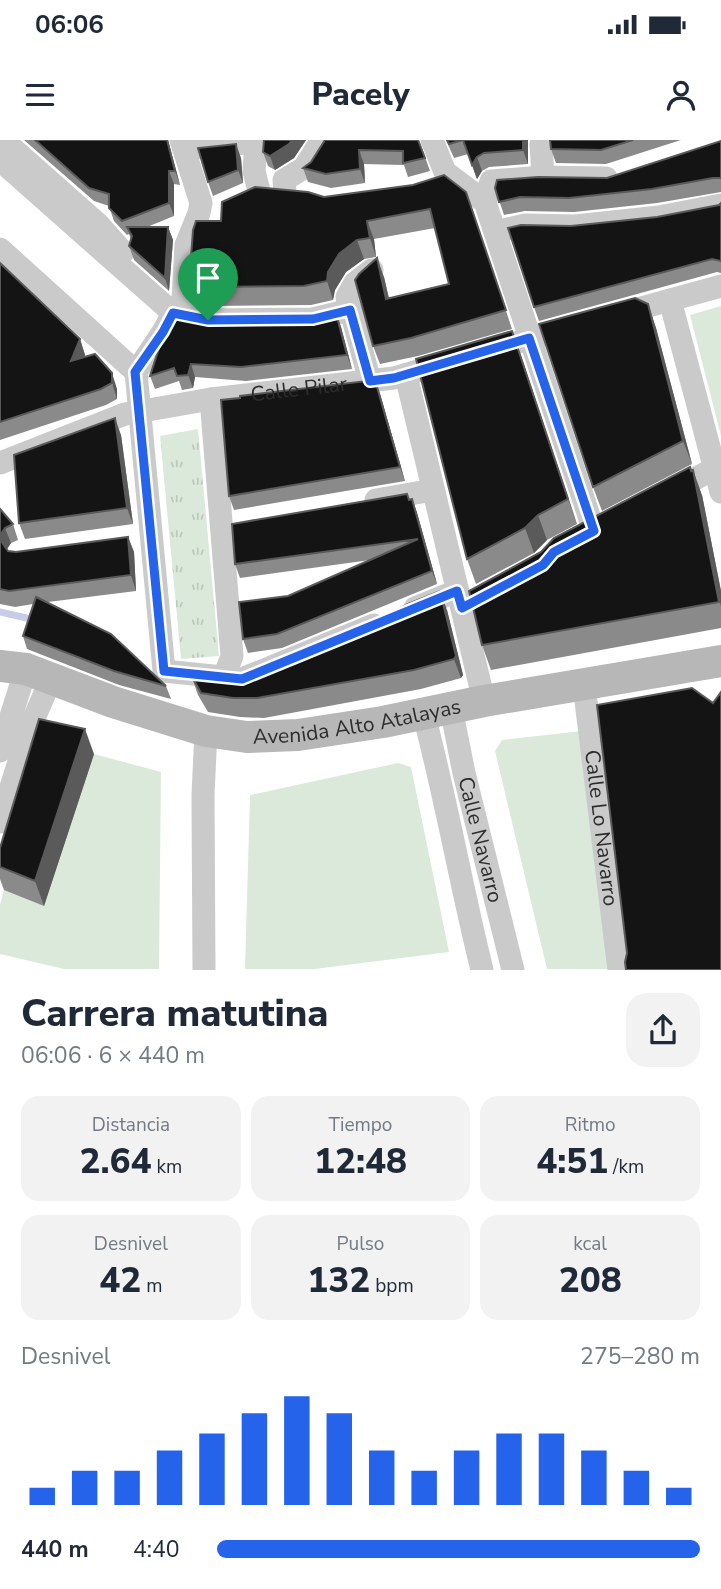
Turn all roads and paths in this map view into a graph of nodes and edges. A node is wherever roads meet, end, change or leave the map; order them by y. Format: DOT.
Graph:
graph roads {
  1 [pos="3,140"];
  2 [pos="322,140"];
  3 [pos="432,140"];
  4 [pos="256,141"];
  5 [pos="183,144"];
  6 [pos="541,144"];
  7 [pos="0,160"];
  8 [pos="621,174"];
  9 [pos="543,177"];
  10 [pos="453,178"];
  11 [pos="430,186"];
  12 [pos="259,191"];
  13 [pos="485,202"];
  14 [pos="721,205"];
  15 [pos="199,213"];
  16 [pos="495,232"];
  17 [pos="0,249"];
  18 [pos="372,270"];
  19 [pos="135,279"];
  20 [pos="721,286"];
  21 [pos="670,300"];
  22 [pos="350,310"];
  23 [pos="173,313"];
  24 [pos="529,338"];
  25 [pos="135,372"];
  26 [pos="406,374"];
  27 [pos="370,381"];
  28 [pos="211,398"];
  29 [pos="138,411"];
  30 [pos="0,463"];
  31 [pos="718,467"];
  32 [pos="433,490"];
  33 [pos="721,492"];
  34 [pos="654,500"];
  35 [pos="359,503"];
  36 [pos="618,519"];
  37 [pos="150,536"];
  38 [pos="124,540"];
  39 [pos="485,596"];
  40 [pos="460,600"];
  41 [pos="720,667"];
  42 [pos="26,672"];
  43 [pos="224,677"];
  44 [pos="583,685"];
  45 [pos="484,701"];
  46 [pos="437,712"];
  47 [pos="206,731"];
  48 [pos="0,751"];
  49 [pos="0,822"];
  50 [pos="204,970"];
  51 [pos="482,970"];
  52 [pos="513,970"];
  53 [pos="619,970"];
  1 -- 19 [label="street"];
  2 -- 12 [label="street"];
  3 -- 10 [label="street"];
  4 -- 5 [label="street"];
  4 -- 12 [label="street"];
  5 -- 15 [label="street"];
  6 -- 9 [label="street"];
  7 -- 19 [label="street"];
  8 -- 9 [label="street"];
  9 -- 13 [label="street"];
  10 -- 11 [label="street"];
  10 -- 13 [label="street"];
  12 -- 15 [label="street"];
  13 -- 16 [label="street"];
  14 -- 16 [label="street"];
  15 -- 23 [label="street"];
  16 -- 24 [label="street"];
  17 -- 25 [label="street"];
  18 -- 22 [label="street"];
  19 -- 23 [label="street"];
  20 -- 21 [label="street, Calle Pilar"];
  21 -- 24 [label="street, Calle Pilar"];
  21 -- 31 [label="street"];
  22 -- 23 [label="street"];
  22 -- 27 [label="street"];
  23 -- 25 [label="street"];
  24 -- 26 [label="street, Calle Pilar"];
  24 -- 36 [label="street"];
  25 -- 29 [label="street"];
  26 -- 27 [label="street, Calle Pilar"];
  26 -- 32 [label="street"];
  27 -- 28 [label="street, Calle Pilar"];
  28 -- 29 [label="street, Calle Pilar"];
  28 -- 43 [label="street"];
  29 -- 30 [label="street, Calle Pilar"];
  29 -- 37 [label="street"];
  31 -- 33 [label="street"];
  31 -- 34 [label="street"];
  32 -- 35 [label="street"];
  32 -- 40 [label="street"];
  37 -- 38 [label="street"];
  37 -- 43 [label="street"];
  39 -- 40 [label="street"];
  40 -- 43 [label="street"];
  40 -- 45 [label="street"];
  41 -- 44 [label="main road, Avenida Alto Atalayas"];
  42 -- 47 [label="main road, Avenida Alto Atalayas"];
  42 -- 48 [label="street"];
  42 -- 49 [label="street"];
  44 -- 45 [label="main road, Avenida Alto Atalayas"];
  44 -- 53 [label="street, Calle Lo Navarro"];
  45 -- 46 [label="main road, Avenida Alto Atalayas"];
  46 -- 47 [label="main road, Avenida Alto Atalayas"];
  46 -- 51 [label="street, Calle Navarro"];
  46 -- 52 [label="street, Calle Navarro"];
  47 -- 50 [label="street"];
}
